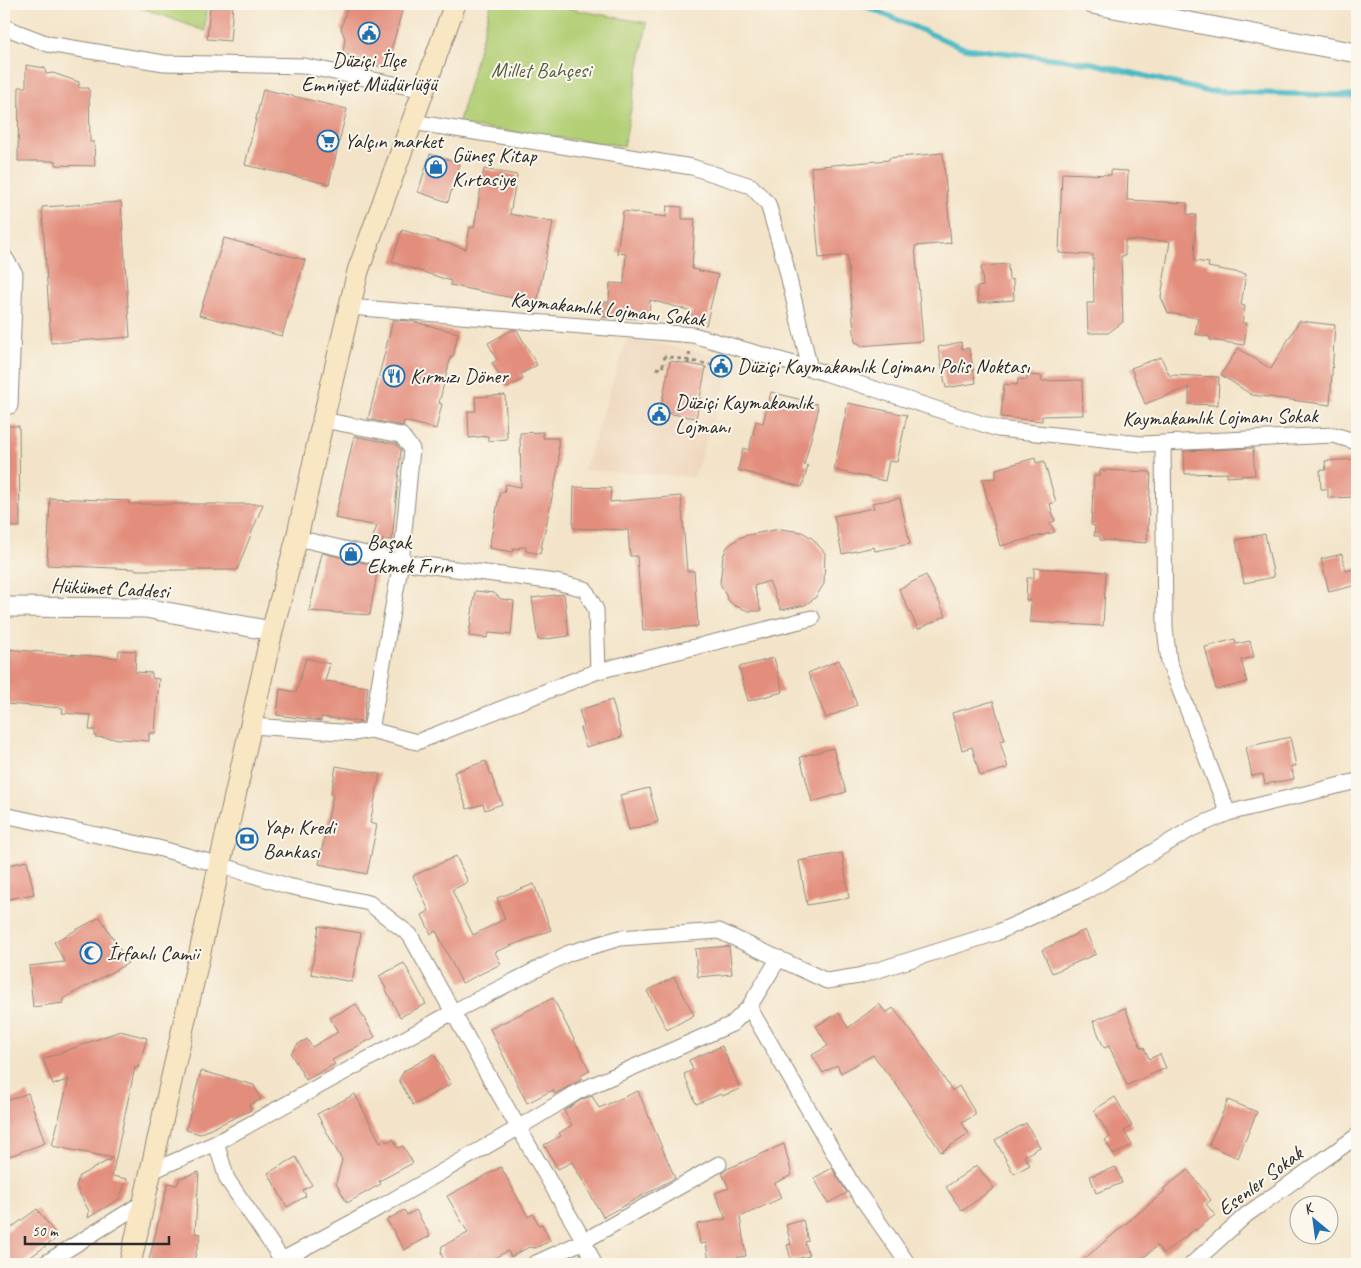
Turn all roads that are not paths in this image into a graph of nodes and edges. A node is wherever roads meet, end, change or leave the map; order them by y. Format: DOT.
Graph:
graph roads {
  1 [pos="455,4"];
  2 [pos="1092,4"];
  3 [pos="4,27"];
  4 [pos="1357,53"];
  5 [pos="424,90"];
  6 [pos="412,122"];
  7 [pos="4,256"];
  8 [pos="349,307"];
  9 [pos="810,368"];
  10 [pos="4,406"];
  11 [pos="323,420"];
  12 [pos="1357,442"];
  13 [pos="1163,443"];
  14 [pos="297,538"];
  15 [pos="401,562"];
  16 [pos="4,607"];
  17 [pos="812,618"];
  18 [pos="272,631"];
  19 [pos="598,671"];
  20 [pos="251,726"];
  21 [pos="371,730"];
  22 [pos="1357,780"];
  23 [pos="1228,813"];
  24 [pos="4,815"];
  25 [pos="220,865"];
  26 [pos="779,958"];
  27 [pos="749,1007"];
  28 [pos="453,1012"];
  29 [pos="518,1128"];
  30 [pos="1357,1136"];
  31 [pos="216,1143"];
  32 [pos="719,1164"];
  33 [pos="150,1172"];
  34 [pos="144,1202"];
  35 [pos="584,1241"];
  36 [pos="284,1262"];
  37 [pos="44,1264"];
  38 [pos="130,1264"];
  39 [pos="534,1264"];
  40 [pos="594,1264"];
  41 [pos="908,1264"];
  42 [pos="1192,1264"];
  1 -- 5 [label="main road"];
  2 -- 4 [label="street"];
  3 -- 5 [label="street"];
  5 -- 6 [label="main road"];
  6 -- 8 [label="main road"];
  6 -- 9 [label="street"];
  7 -- 10 [label="street"];
  8 -- 9 [label="street, Kaymakamlık Lojmanı Sokak"];
  8 -- 11 [label="main road"];
  9 -- 13 [label="street, Kaymakamlık Lojmanı Sokak"];
  11 -- 14 [label="main road"];
  11 -- 15 [label="street"];
  12 -- 13 [label="street, Kaymakamlık Lojmanı Sokak"];
  13 -- 23 [label="street"];
  14 -- 15 [label="street"];
  14 -- 18 [label="main road"];
  15 -- 19 [label="street"];
  15 -- 21 [label="street"];
  16 -- 18 [label="street, Hükümet Caddesi"];
  17 -- 19 [label="street"];
  18 -- 20 [label="main road"];
  19 -- 21 [label="street"];
  20 -- 21 [label="street"];
  20 -- 25 [label="main road"];
  22 -- 23 [label="street"];
  23 -- 26 [label="street"];
  24 -- 25 [label="street"];
  25 -- 28 [label="street"];
  25 -- 33 [label="main road"];
  26 -- 27 [label="street"];
  26 -- 28 [label="street"];
  27 -- 29 [label="street"];
  27 -- 41 [label="street"];
  28 -- 29 [label="street"];
  28 -- 31 [label="street"];
  29 -- 35 [label="street"];
  29 -- 36 [label="street"];
  30 -- 42 [label="street, Esenler Sokak"];
  31 -- 33 [label="street"];
  31 -- 36 [label="street"];
  32 -- 35 [label="street"];
  33 -- 34 [label="main road"];
  34 -- 37 [label="street"];
  34 -- 38 [label="main road"];
  35 -- 39 [label="street"];
  35 -- 40 [label="street"];
}
